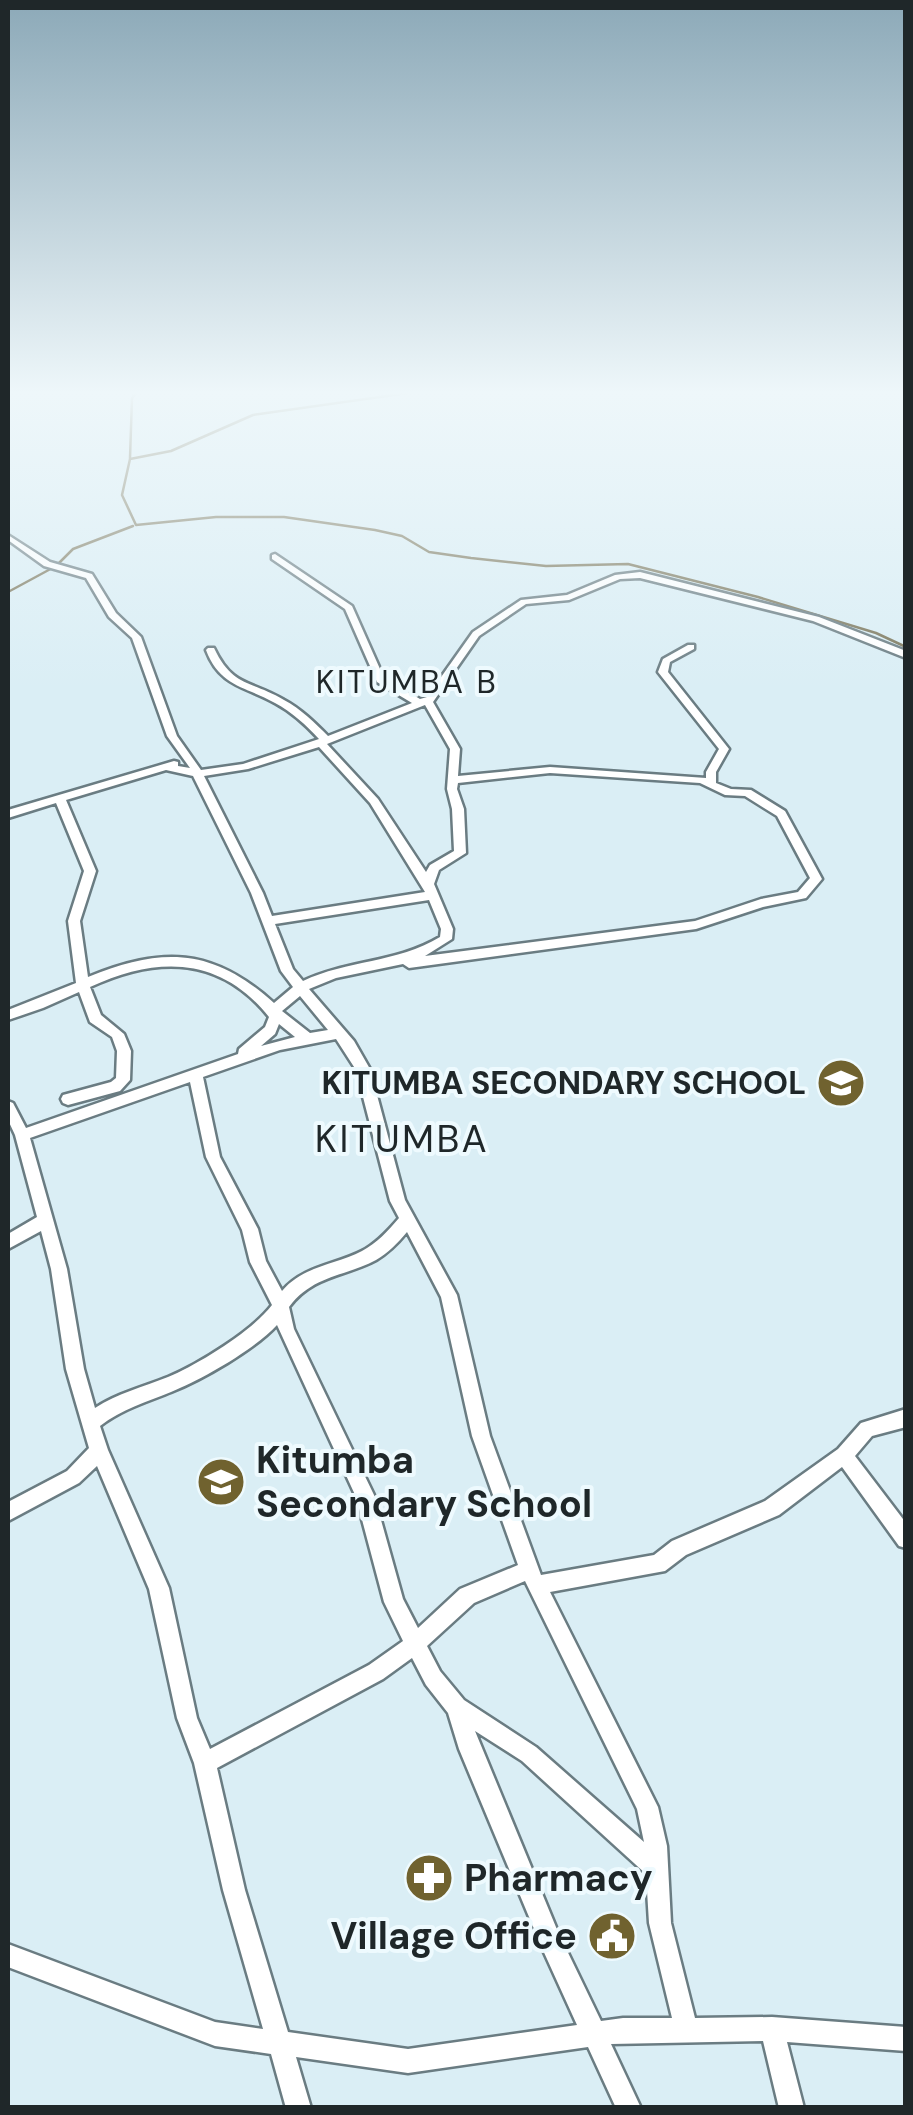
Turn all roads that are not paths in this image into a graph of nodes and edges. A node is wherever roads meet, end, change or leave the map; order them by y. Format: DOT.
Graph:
graph roads {
  1 [pos="8,537"];
  2 [pos="275,558"];
  3 [pos="690,648"];
  4 [pos="211,650"];
  5 [pos="906,655"];
  6 [pos="426,703"];
  7 [pos="322,741"];
  8 [pos="186,754"];
  9 [pos="167,767"];
  10 [pos="197,773"];
  11 [pos="453,780"];
  12 [pos="711,784"];
  13 [pos="60,799"];
  14 [pos="8,814"];
  15 [pos="431,889"];
  16 [pos="268,922"];
  17 [pos="388,966"];
  18 [pos="82,982"];
  19 [pos="300,988"];
  20 [pos="8,1015"];
  21 [pos="274,1015"];
  22 [pos="338,1032"];
  23 [pos="305,1038"];
  24 [pos="230,1063"];
  25 [pos="196,1076"];
  26 [pos="68,1098"];
  27 [pos="8,1107"];
  28 [pos="22,1136"];
  29 [pos="407,1220"];
  30 [pos="44,1222"];
  31 [pos="8,1242"];
  32 [pos="281,1306"];
  33 [pos="906,1418"];
  34 [pos="91,1422"];
  35 [pos="98,1452"];
  36 [pos="844,1455"];
  37 [pos="8,1512"];
  38 [pos="906,1539"];
  39 [pos="533,1578"];
  40 [pos="414,1645"];
  41 [pos="457,1708"];
  42 [pos="207,1770"];
  43 [pos="654,1866"];
  44 [pos="8,1956"];
  45 [pos="686,2028"];
  46 [pos="772,2029"];
  47 [pos="596,2034"];
  48 [pos="906,2039"];
  49 [pos="281,2041"];
  50 [pos="300,2108"];
  51 [pos="628,2108"];
  52 [pos="792,2108"];
  1 -- 8 [label="street"];
  2 -- 6 [label="street"];
  3 -- 12 [label="street"];
  4 -- 7 [label="street"];
  5 -- 6 [label="street"];
  6 -- 7 [label="street"];
  6 -- 11 [label="street"];
  7 -- 10 [label="street"];
  7 -- 15 [label="street"];
  8 -- 9 [label="street"];
  8 -- 10 [label="street"];
  9 -- 10 [label="street"];
  9 -- 13 [label="street"];
  10 -- 16 [label="street"];
  11 -- 12 [label="street"];
  11 -- 15 [label="street"];
  12 -- 17 [label="street"];
  13 -- 14 [label="street"];
  13 -- 18 [label="street"];
  15 -- 16 [label="street"];
  15 -- 17 [label="street"];
  16 -- 19 [label="street"];
  17 -- 19 [label="street"];
  18 -- 20 [label="street"];
  18 -- 21 [label="street"];
  18 -- 26 [label="street"];
  19 -- 21 [label="street"];
  19 -- 22 [label="street"];
  21 -- 23 [label="street"];
  21 -- 24 [label="street"];
  22 -- 23 [label="street"];
  22 -- 29 [label="street"];
  23 -- 24 [label="street"];
  24 -- 25 [label="street"];
  25 -- 28 [label="street"];
  25 -- 32 [label="street"];
  27 -- 28 [label="street"];
  28 -- 30 [label="street"];
  29 -- 32 [label="street"];
  29 -- 39 [label="street"];
  30 -- 31 [label="street"];
  30 -- 34 [label="street"];
  32 -- 34 [label="street"];
  32 -- 40 [label="street"];
  33 -- 36 [label="street"];
  34 -- 35 [label="street"];
  35 -- 37 [label="street"];
  35 -- 42 [label="street"];
  36 -- 38 [label="street"];
  36 -- 39 [label="street"];
  39 -- 40 [label="street"];
  39 -- 43 [label="street"];
  40 -- 41 [label="street"];
  40 -- 42 [label="street"];
  41 -- 43 [label="street"];
  41 -- 47 [label="street"];
  42 -- 49 [label="street"];
  43 -- 45 [label="street"];
  44 -- 49 [label="street"];
  45 -- 46 [label="street"];
  45 -- 47 [label="street"];
  46 -- 48 [label="street"];
  46 -- 52 [label="street"];
  47 -- 49 [label="street"];
  47 -- 51 [label="street"];
  49 -- 50 [label="street"];
}
